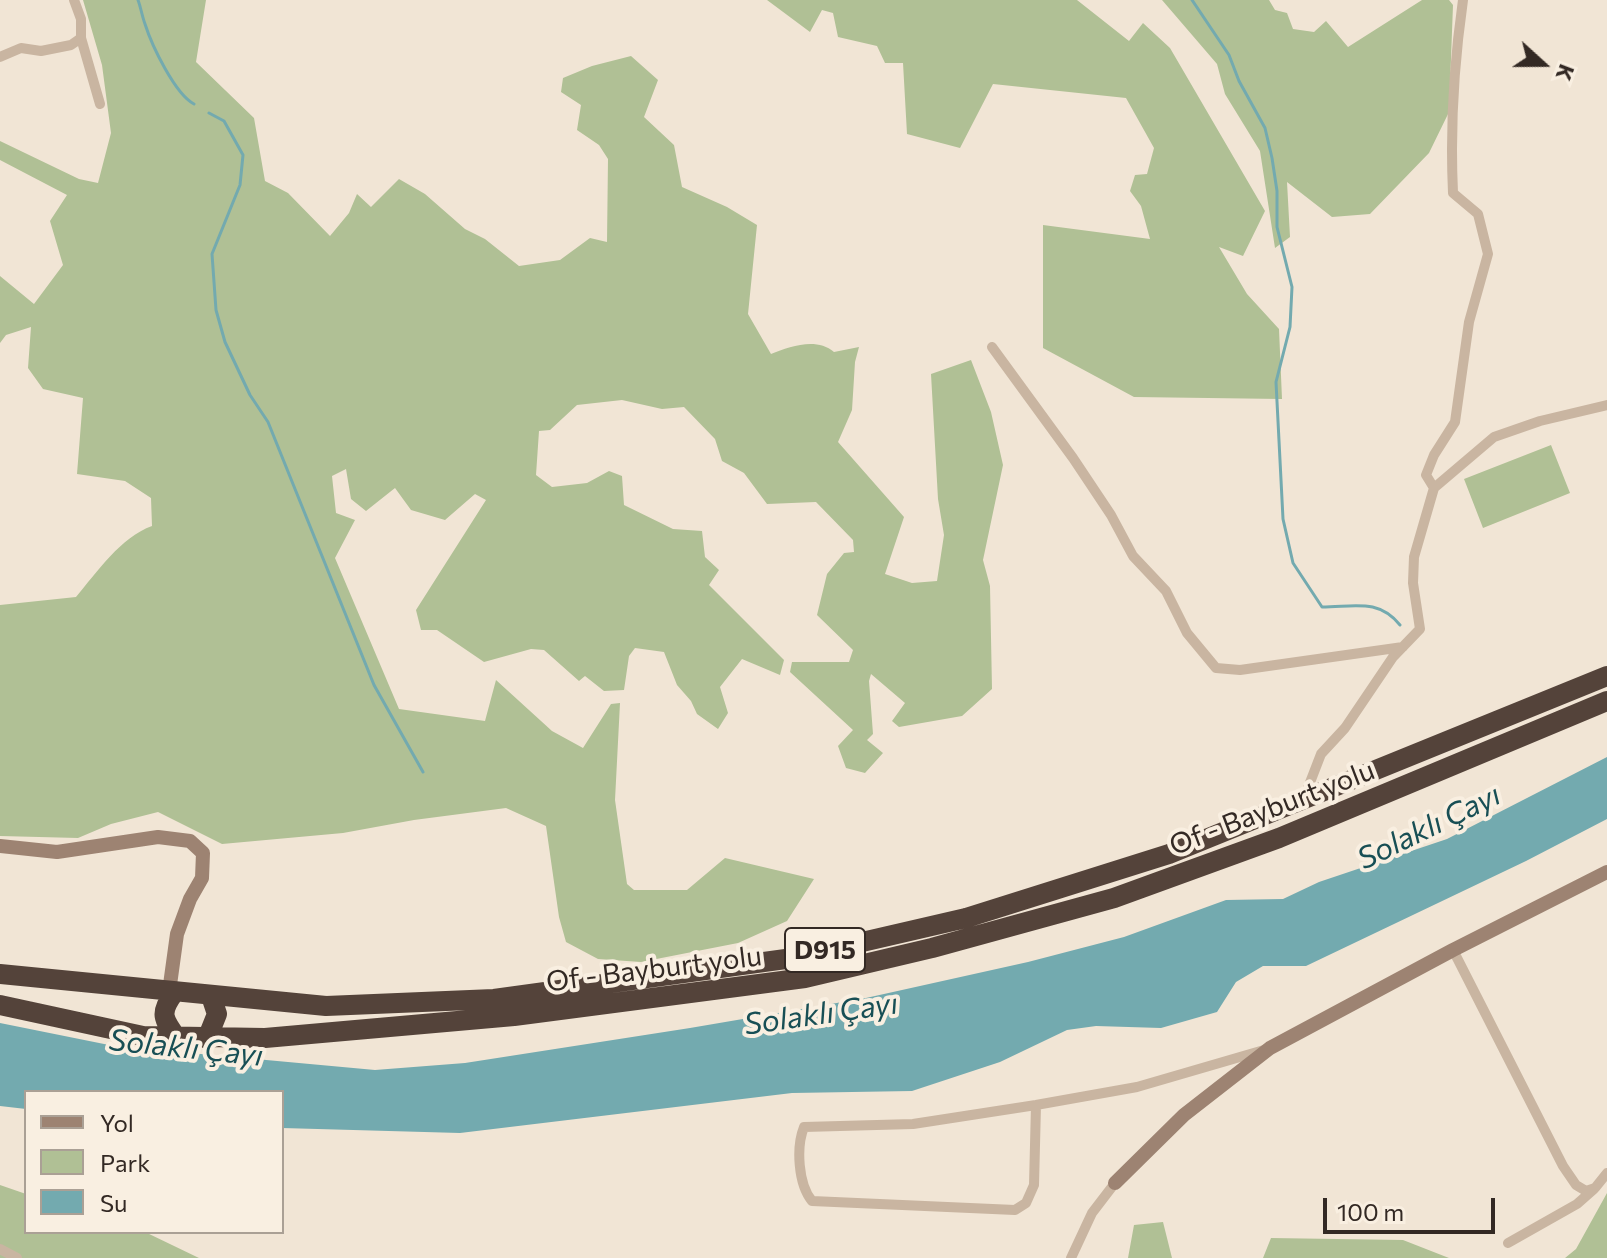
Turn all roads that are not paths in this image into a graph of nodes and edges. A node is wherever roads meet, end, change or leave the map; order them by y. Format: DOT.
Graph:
graph roads {
  1 [pos="74,0"];
  2 [pos="1463,0"];
  3 [pos="81,38"];
  4 [pos="0,57"];
  5 [pos="100,104"];
  6 [pos="992,347"];
  7 [pos="1607,405"];
  8 [pos="1434,488"];
  9 [pos="1403,647"];
  10 [pos="1600,679"];
  11 [pos="1606,705"];
  12 [pos="1304,799"];
  13 [pos="0,846"];
  14 [pos="1607,872"];
  15 [pos="1453,950"];
  16 [pos="0,974"];
  17 [pos="171,993"];
  18 [pos="211,996"];
  19 [pos="0,1005"];
  20 [pos="177,1038"];
  21 [pos="207,1039"];
  22 [pos="1270,1048"];
  23 [pos="1036,1105"];
  24 [pos="1607,1173"];
  25 [pos="1115,1183"];
  26 [pos="1595,1188"];
  27 [pos="1508,1243"];
  28 [pos="0,1249"];
  29 [pos="17,1258"];
  30 [pos="1071,1258"];
  1 -- 3 [label="street"];
  2 -- 8 [label="street"];
  3 -- 4 [label="street"];
  3 -- 5 [label="street"];
  6 -- 9 [label="street"];
  7 -- 8 [label="street"];
  8 -- 9 [label="street"];
  9 -- 12 [label="street"];
  10 -- 11 [label="street"];
  10 -- 12 [label="highway, Of - Bayburt yolu / D915"];
  11 -- 21 [label="highway, Of - Bayburt yolu / D915"];
  12 -- 18 [label="highway, Of - Bayburt yolu / D915"];
  13 -- 17 [label="street"];
  14 -- 15 [label="street"];
  15 -- 22 [label="street"];
  15 -- 26 [label="street"];
  16 -- 17 [label="highway, Of - Bayburt yolu / D915"];
  17 -- 18 [label="highway, Of - Bayburt yolu / D915"];
  17 -- 20 [label="highway"];
  18 -- 21 [label="highway"];
  19 -- 20 [label="highway, Of - Bayburt yolu / D915"];
  20 -- 21 [label="highway, Of - Bayburt yolu / D915"];
  22 -- 23 [label="street"];
  22 -- 25 [label="street"];
  23 -- 23 [label="street"];
  24 -- 26 [label="street"];
  25 -- 30 [label="street"];
  26 -- 27 [label="street"];
  28 -- 29 [label="street"];
}
